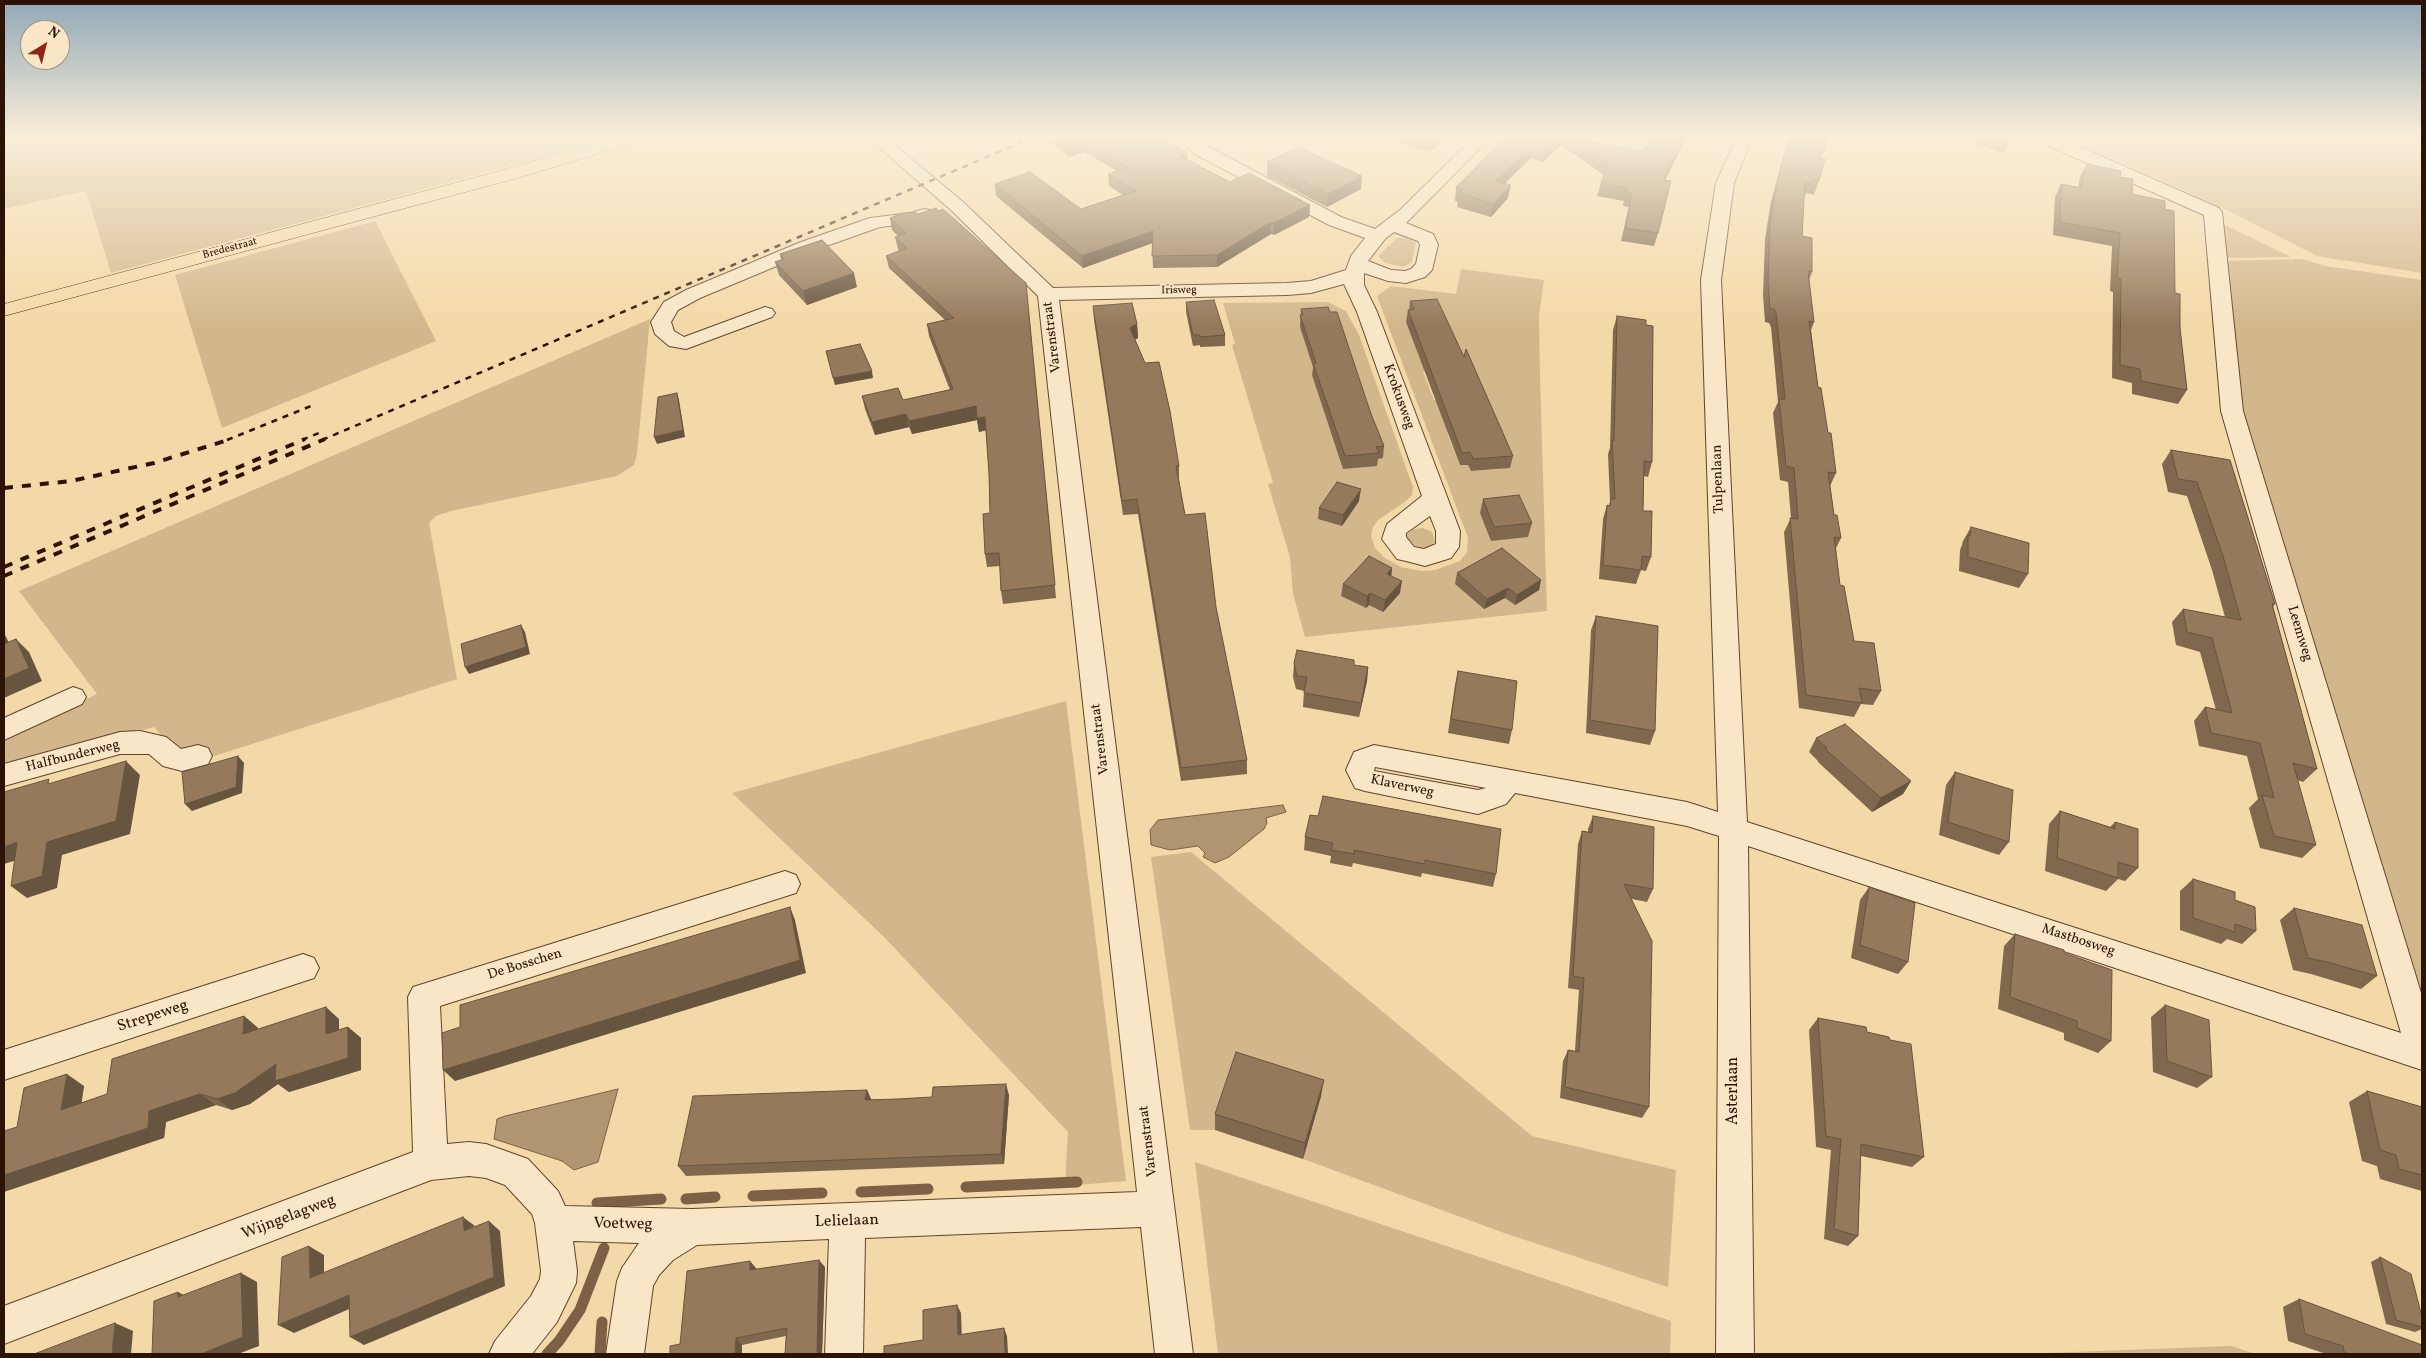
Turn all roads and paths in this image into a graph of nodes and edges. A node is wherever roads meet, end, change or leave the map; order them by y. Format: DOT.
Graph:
graph roads {
  1 [pos="413,199"];
  2 [pos="949,199"];
  3 [pos="1294,199"];
  4 [pos="1421,199"];
  5 [pos="1723,199"];
  6 [pos="2184,199"];
  7 [pos="953,203"];
  8 [pos="1384,231"];
  9 [pos="1357,268"];
  10 [pos="1311,287"];
  11 [pos="1048,294"];
  12 [pos="1359,298"];
  13 [pos="4,310"];
  14 [pos="765,313"];
  15 [pos="1434,498"];
  16 [pos="73,698"];
  17 [pos="4,730"];
  18 [pos="198,756"];
  19 [pos="4,775"];
  20 [pos="1508,782"];
  21 [pos="1733,828"];
  22 [pos="785,884"];
  23 [pos="302,968"];
  24 [pos="2422,1048"];
  25 [pos="2422,1055"];
  26 [pos="4,1065"];
  27 [pos="431,1163"];
  28 [pos="1157,1209"];
  29 [pos="847,1222"];
  30 [pos="553,1223"];
  31 [pos="692,1227"];
  32 [pos="4,1325"];
  33 [pos="508,1354"];
  34 [pos="624,1354"];
  35 [pos="844,1354"];
  36 [pos="1174,1354"];
  37 [pos="1735,1354"];
  1 -- 13 [label="main road, Bredestraat"];
  2 -- 7 [label="street, Varenstraat"];
  3 -- 8 [label="street"];
  4 -- 8 [label="street"];
  5 -- 21 [label="street, Tulpenlaan"];
  6 -- 24 [label="street, Leemweg"];
  7 -- 11 [label="street, Varenstraat"];
  7 -- 14 [label="street"];
  8 -- 9 [label="street"];
  8 -- 9 [label="street"];
  9 -- 10 [label="street, Irisweg"];
  9 -- 12 [label="street"];
  10 -- 11 [label="street, Irisweg"];
  10 -- 12 [label="street, Irisweg"];
  11 -- 28 [label="street, Varenstraat"];
  12 -- 15 [label="street, Krokusweg"];
  16 -- 17 [label="street"];
  18 -- 19 [label="street, Halfbunderweg"];
  20 -- 21 [label="street"];
  21 -- 25 [label="street, Mastbosweg"];
  21 -- 37 [label="street, Asterlaan"];
  22 -- 27 [label="street, De Bosschen"];
  23 -- 26 [label="street, Strepeweg"];
  27 -- 30 [label="street, Wijngelagweg"];
  27 -- 32 [label="street, Wijngelagweg"];
  28 -- 29 [label="street, Lelielaan"];
  28 -- 36 [label="street, Varenstraat"];
  29 -- 31 [label="street, Lelielaan"];
  29 -- 35 [label="street"];
  30 -- 31 [label="street, Voetweg"];
  30 -- 33 [label="street, Wijngelagweg"];
  31 -- 34 [label="street"];
}
